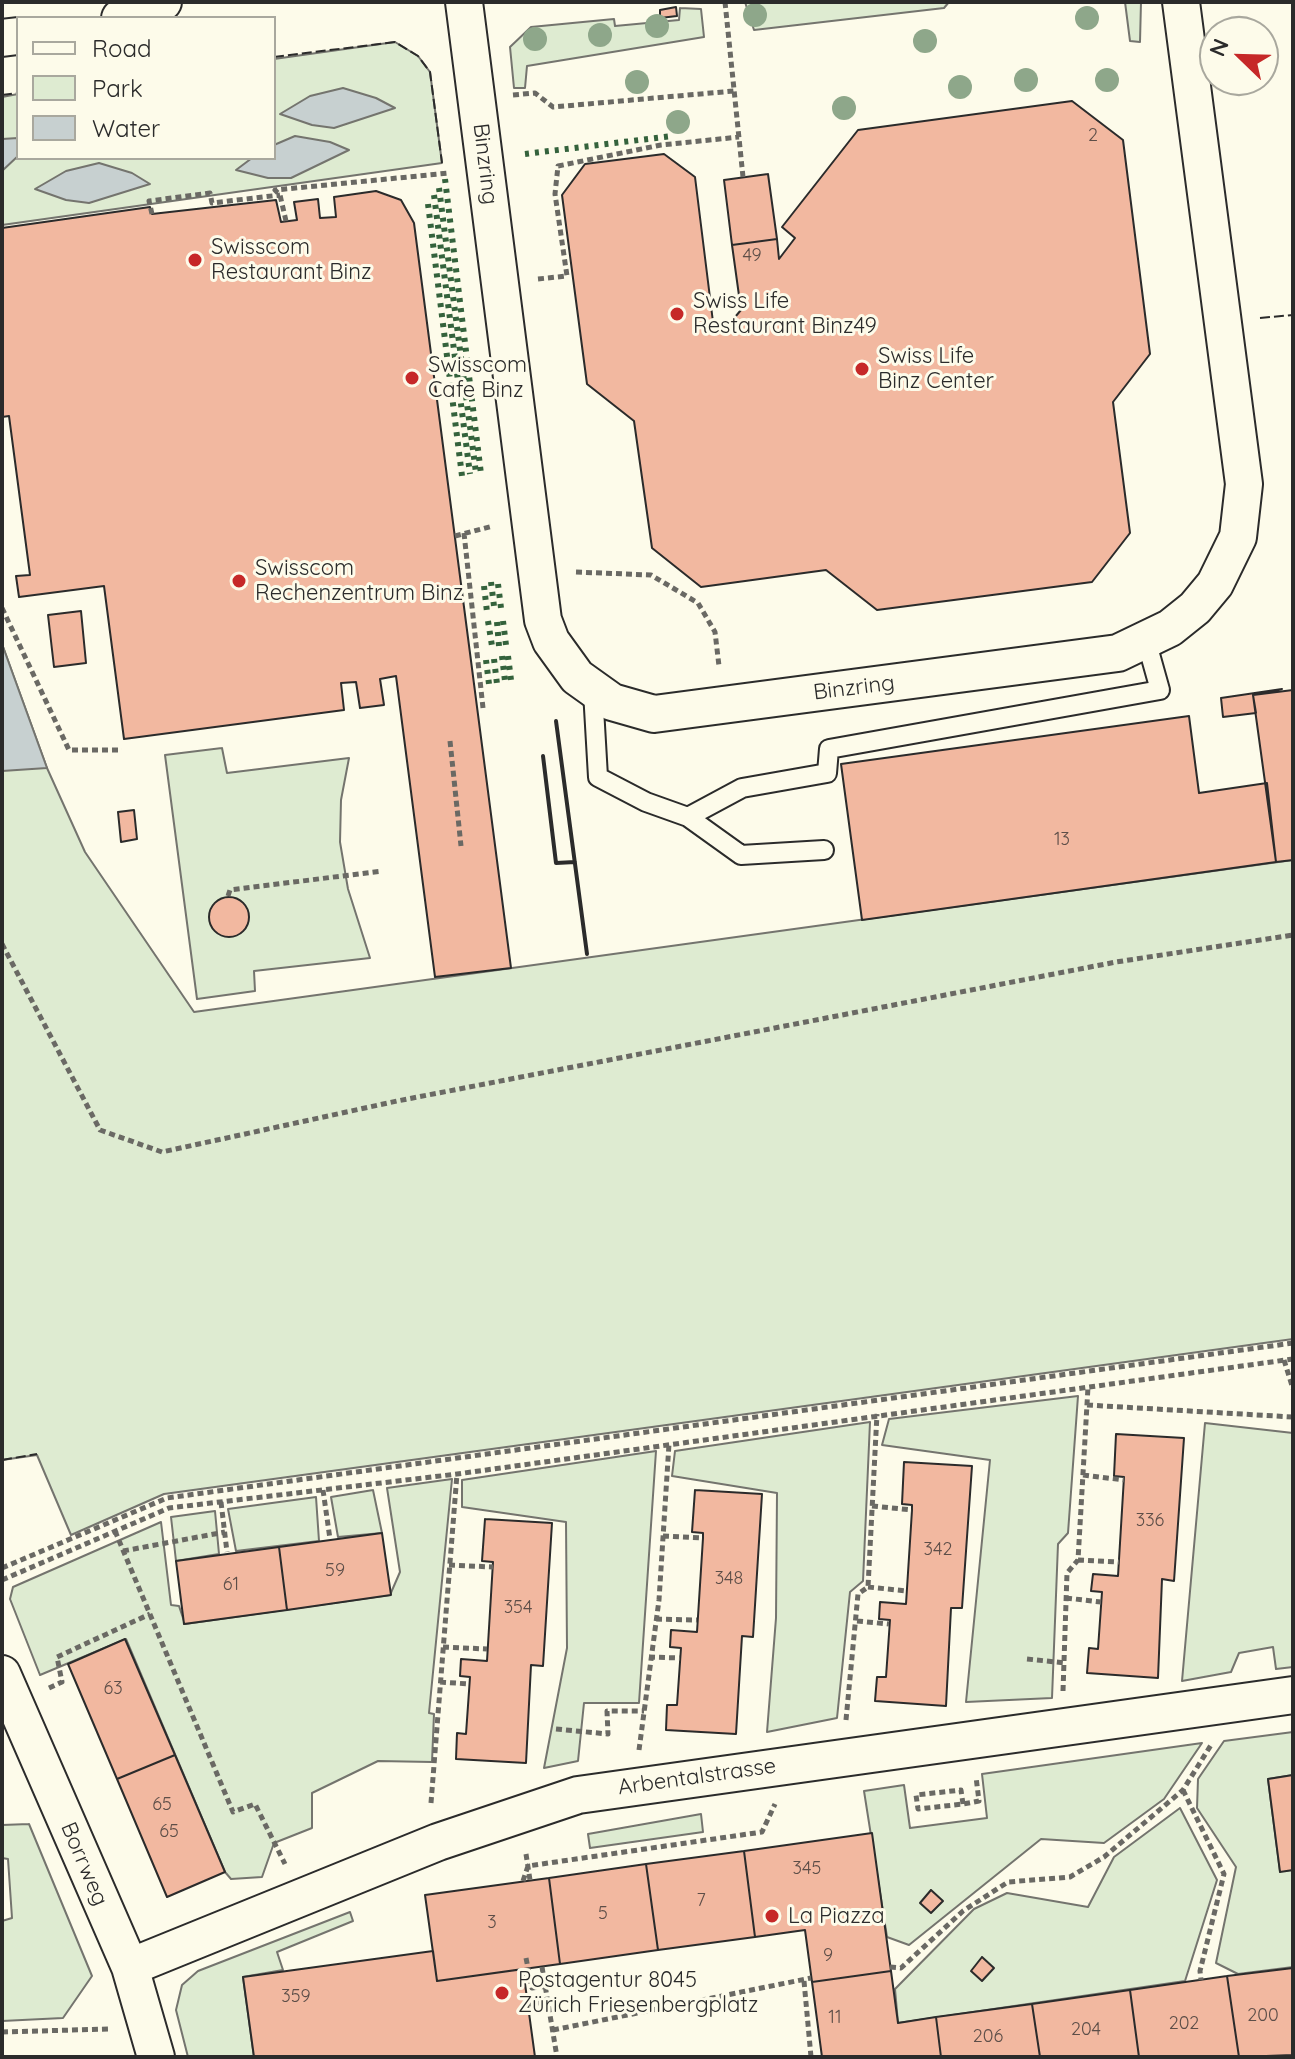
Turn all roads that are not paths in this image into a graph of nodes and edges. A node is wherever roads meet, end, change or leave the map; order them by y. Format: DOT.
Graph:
graph roads {
  1 [pos="163,2"];
  2 [pos="464,2"];
  3 [pos="1181,2"];
  4 [pos="125,16"];
  5 [pos="1146,640"];
  6 [pos="593,691"];
  7 [pos="688,817"];
  8 [pos="824,850"];
  9 [pos="2,1674"];
  10 [pos="1293,1695"];
  11 [pos="130,1967"];
  12 [pos="156,2057"];
  1 -- 4 [label="street"];
  2 -- 6 [label="street, Binzring"];
  3 -- 5 [label="street, Binzring"];
  5 -- 6 [label="street, Binzring"];
  5 -- 7 [label="lane"];
  6 -- 7 [label="lane"];
  7 -- 8 [label="lane"];
  9 -- 11 [label="street, Borrweg"];
  10 -- 11 [label="street, Arbentalstrasse"];
  11 -- 12 [label="street, Borrweg"];
}
